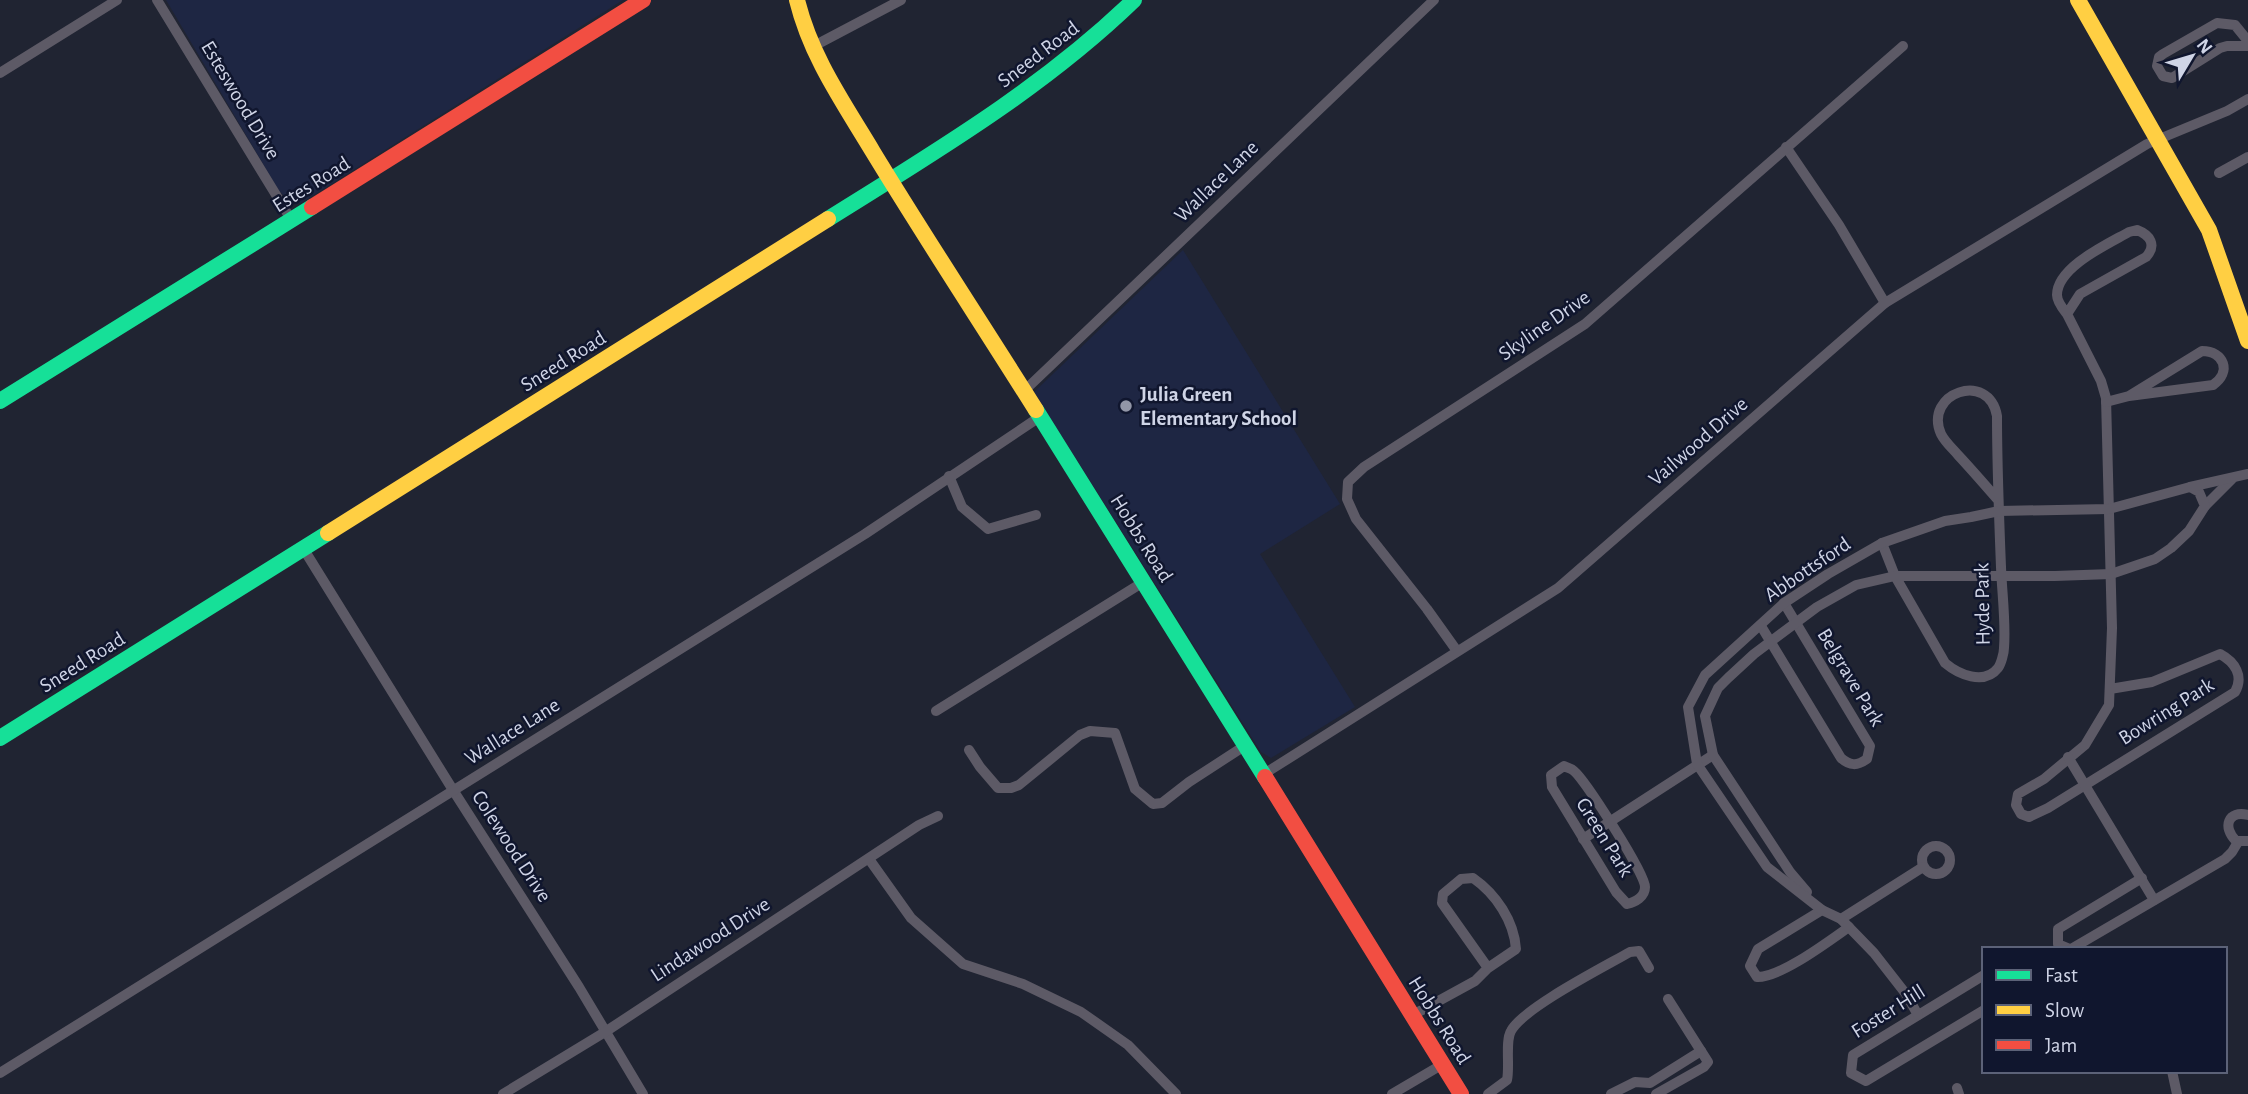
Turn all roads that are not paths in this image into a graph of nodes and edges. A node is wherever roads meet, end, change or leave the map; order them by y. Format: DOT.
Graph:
graph roads {
  1 [pos="117,0"];
  2 [pos="157,0"];
  3 [pos="643,0"];
  4 [pos="797,0"];
  5 [pos="901,0"];
  6 [pos="1134,0"];
  7 [pos="1434,0"];
  8 [pos="2078,0"];
  9 [pos="2208,28"];
  10 [pos="2248,41"];
  11 [pos="1903,46"];
  12 [pos="812,47"];
  13 [pos="2248,47"];
  14 [pos="2220,48"];
  15 [pos="0,73"];
  16 [pos="2248,100"];
  17 [pos="2159,141"];
  18 [pos="1786,147"];
  19 [pos="2248,157"];
  20 [pos="2219,173"];
  21 [pos="890,180"];
  22 [pos="292,220"];
  23 [pos="2063,277"];
  24 [pos="2080,294"];
  25 [pos="1885,303"];
  26 [pos="2067,314"];
  27 [pos="2248,341"];
  28 [pos="1024,391"];
  29 [pos="2129,396"];
  30 [pos="0,401"];
  31 [pos="2106,402"];
  32 [pos="1041,416"];
  33 [pos="2248,474"];
  34 [pos="949,476"];
  35 [pos="2234,477"];
  36 [pos="2190,487"];
  37 [pos="1998,506"];
  38 [pos="2205,506"];
  39 [pos="2109,509"];
  40 [pos="1036,515"];
  41 [pos="1882,543"];
  42 [pos="303,548"];
  43 [pos="2111,574"];
  44 [pos="1895,576"];
  45 [pos="2001,576"];
  46 [pos="1145,581"];
  47 [pos="1784,603"];
  48 [pos="1795,622"];
  49 [pos="1761,626"];
  50 [pos="1771,640"];
  51 [pos="1457,651"];
  52 [pos="2110,689"];
  53 [pos="936,711"];
  54 [pos="0,738"];
  55 [pos="1246,745"];
  56 [pos="969,750"];
  57 [pos="1713,755"];
  58 [pos="2068,757"];
  59 [pos="1697,764"];
  60 [pos="1264,774"];
  61 [pos="2084,784"];
  62 [pos="453,790"];
  63 [pos="2248,815"];
  64 [pos="938,816"];
  65 [pos="1610,821"];
  66 [pos="1583,839"];
  67 [pos="2243,841"];
  68 [pos="869,859"];
  69 [pos="1923,867"];
  70 [pos="2141,877"];
  71 [pos="2154,900"];
  72 [pos="1822,910"];
  73 [pos="1845,923"];
  74 [pos="2066,947"];
  75 [pos="2074,947"];
  76 [pos="1488,968"];
  77 [pos="1649,968"];
  78 [pos="1982,976"];
  79 [pos="1668,999"];
  80 [pos="1982,1011"];
  81 [pos="1413,1015"];
  82 [pos="1918,1015"];
  83 [pos="605,1032"];
  84 [pos="1701,1051"];
  85 [pos="1443,1064"];
  86 [pos="0,1073"];
  87 [pos="2172,1073"];
  88 [pos="1643,1083"];
  89 [pos="503,1094"];
  90 [pos="643,1094"];
  91 [pos="1177,1094"];
  92 [pos="1392,1094"];
  93 [pos="1461,1094"];
  94 [pos="1488,1094"];
  95 [pos="1611,1094"];
  96 [pos="1650,1094"];
  97 [pos="1656,1094"];
  98 [pos="2176,1094"];
  1 -- 15 [label="street"];
  2 -- 22 [label="street, Esteswood Drive"];
  3 -- 22 [label="street, Estes Road"];
  4 -- 12 [label="street, Hobbs Road"];
  5 -- 12 [label="street"];
  6 -- 21 [label="street, Sneed Road"];
  7 -- 28 [label="street, Wallace Lane"];
  8 -- 17 [label="street"];
  9 -- 10 [label="street"];
  9 -- 14 [label="street"];
  9 -- 14 [label="street"];
  11 -- 18 [label="street, Skyline Drive"];
  12 -- 21 [label="street, Hobbs Road"];
  13 -- 14 [label="street"];
  16 -- 17 [label="street, Vailwood Drive"];
  17 -- 25 [label="street, Vailwood Drive"];
  17 -- 27 [label="street"];
  18 -- 25 [label="street"];
  18 -- 51 [label="street, Skyline Drive"];
  19 -- 20 [label="street"];
  21 -- 28 [label="street, Hobbs Road"];
  21 -- 42 [label="street, Sneed Road"];
  22 -- 30 [label="street, Estes Road"];
  23 -- 24 [label="street"];
  23 -- 24 [label="street"];
  23 -- 26 [label="street, Bowring Park"];
  24 -- 26 [label="street"];
  25 -- 51 [label="street, Vailwood Drive"];
  26 -- 31 [label="street, Bowring Park"];
  28 -- 32 [label="street, Hobbs Road"];
  29 -- 29 [label="street"];
  29 -- 31 [label="street"];
  31 -- 39 [label="street, Bowring Park"];
  32 -- 34 [label="street, Wallace Lane"];
  32 -- 46 [label="street, Hobbs Road"];
  33 -- 35 [label="street, Abbottsford"];
  34 -- 40 [label="street"];
  34 -- 62 [label="street, Wallace Lane"];
  35 -- 36 [label="street, Abbottsford"];
  35 -- 38 [label="street, Abbottsford"];
  36 -- 38 [label="street"];
  36 -- 39 [label="street, Abbottsford"];
  37 -- 37 [label="street, Hyde Park"];
  37 -- 39 [label="street, Abbottsford"];
  37 -- 41 [label="street, Abbottsford"];
  37 -- 45 [label="street, Hyde Park"];
  38 -- 43 [label="street, Abbottsford"];
  39 -- 43 [label="street, Bowring Park"];
  41 -- 44 [label="street, Hyde Park"];
  41 -- 47 [label="street, Abbottsford"];
  42 -- 54 [label="street, Sneed Road"];
  42 -- 62 [label="street, Colewood Drive"];
  43 -- 45 [label="street, Abbottsford"];
  43 -- 52 [label="street, Bowring Park"];
  44 -- 45 [label="street, Abbottsford"];
  44 -- 45 [label="street, Hyde Park"];
  44 -- 48 [label="street, Abbottsford"];
  46 -- 53 [label="street"];
  46 -- 55 [label="street, Hobbs Road"];
  47 -- 48 [label="street, Belgrave Park"];
  47 -- 49 [label="street, Abbottsford"];
  48 -- 50 [label="street, Abbottsford"];
  48 -- 50 [label="street, Belgrave Park"];
  49 -- 50 [label="street, Belgrave Park"];
  49 -- 59 [label="street, Abbottsford"];
  50 -- 57 [label="street, Abbottsford"];
  51 -- 60 [label="street, Vailwood Drive"];
  52 -- 58 [label="street, Bowring Park"];
  52 -- 61 [label="street, Bowring Park"];
  55 -- 56 [label="street"];
  55 -- 60 [label="street, Hobbs Road"];
  57 -- 59 [label="street"];
  57 -- 72 [label="street, Abbottsford"];
  58 -- 61 [label="street"];
  58 -- 61 [label="street, Bowring Park"];
  59 -- 65 [label="street"];
  59 -- 72 [label="street, Abbottsford"];
  60 -- 81 [label="street, Hobbs Road"];
  61 -- 70 [label="street"];
  62 -- 83 [label="street, Colewood Drive"];
  62 -- 86 [label="street, Wallace Lane"];
  63 -- 67 [label="street"];
  64 -- 68 [label="street, Lindawood Drive"];
  65 -- 66 [label="street"];
  65 -- 66 [label="street, Green Park"];
  65 -- 66 [label="street, Green Park"];
  67 -- 71 [label="street"];
  68 -- 83 [label="street, Lindawood Drive"];
  68 -- 91 [label="street"];
  69 -- 73 [label="street"];
  70 -- 71 [label="street"];
  70 -- 74 [label="street"];
  71 -- 75 [label="street"];
  72 -- 73 [label="street, Abbottsford"];
  72 -- 73 [label="street"];
  73 -- 82 [label="street, Abbottsford"];
  76 -- 76 [label="street"];
  76 -- 81 [label="street"];
  77 -- 94 [label="street"];
  78 -- 82 [label="street, Foster Hill"];
  79 -- 84 [label="street"];
  80 -- 82 [label="street, Foster Hill"];
  81 -- 85 [label="street, Hobbs Road"];
  83 -- 89 [label="street, Lindawood Drive"];
  83 -- 90 [label="street, Colewood Drive"];
  84 -- 88 [label="street"];
  84 -- 97 [label="street"];
  85 -- 92 [label="street"];
  85 -- 93 [label="street, Hobbs Road"];
  87 -- 98 [label="street"];
  88 -- 95 [label="street"];
  88 -- 96 [label="street"];
}
